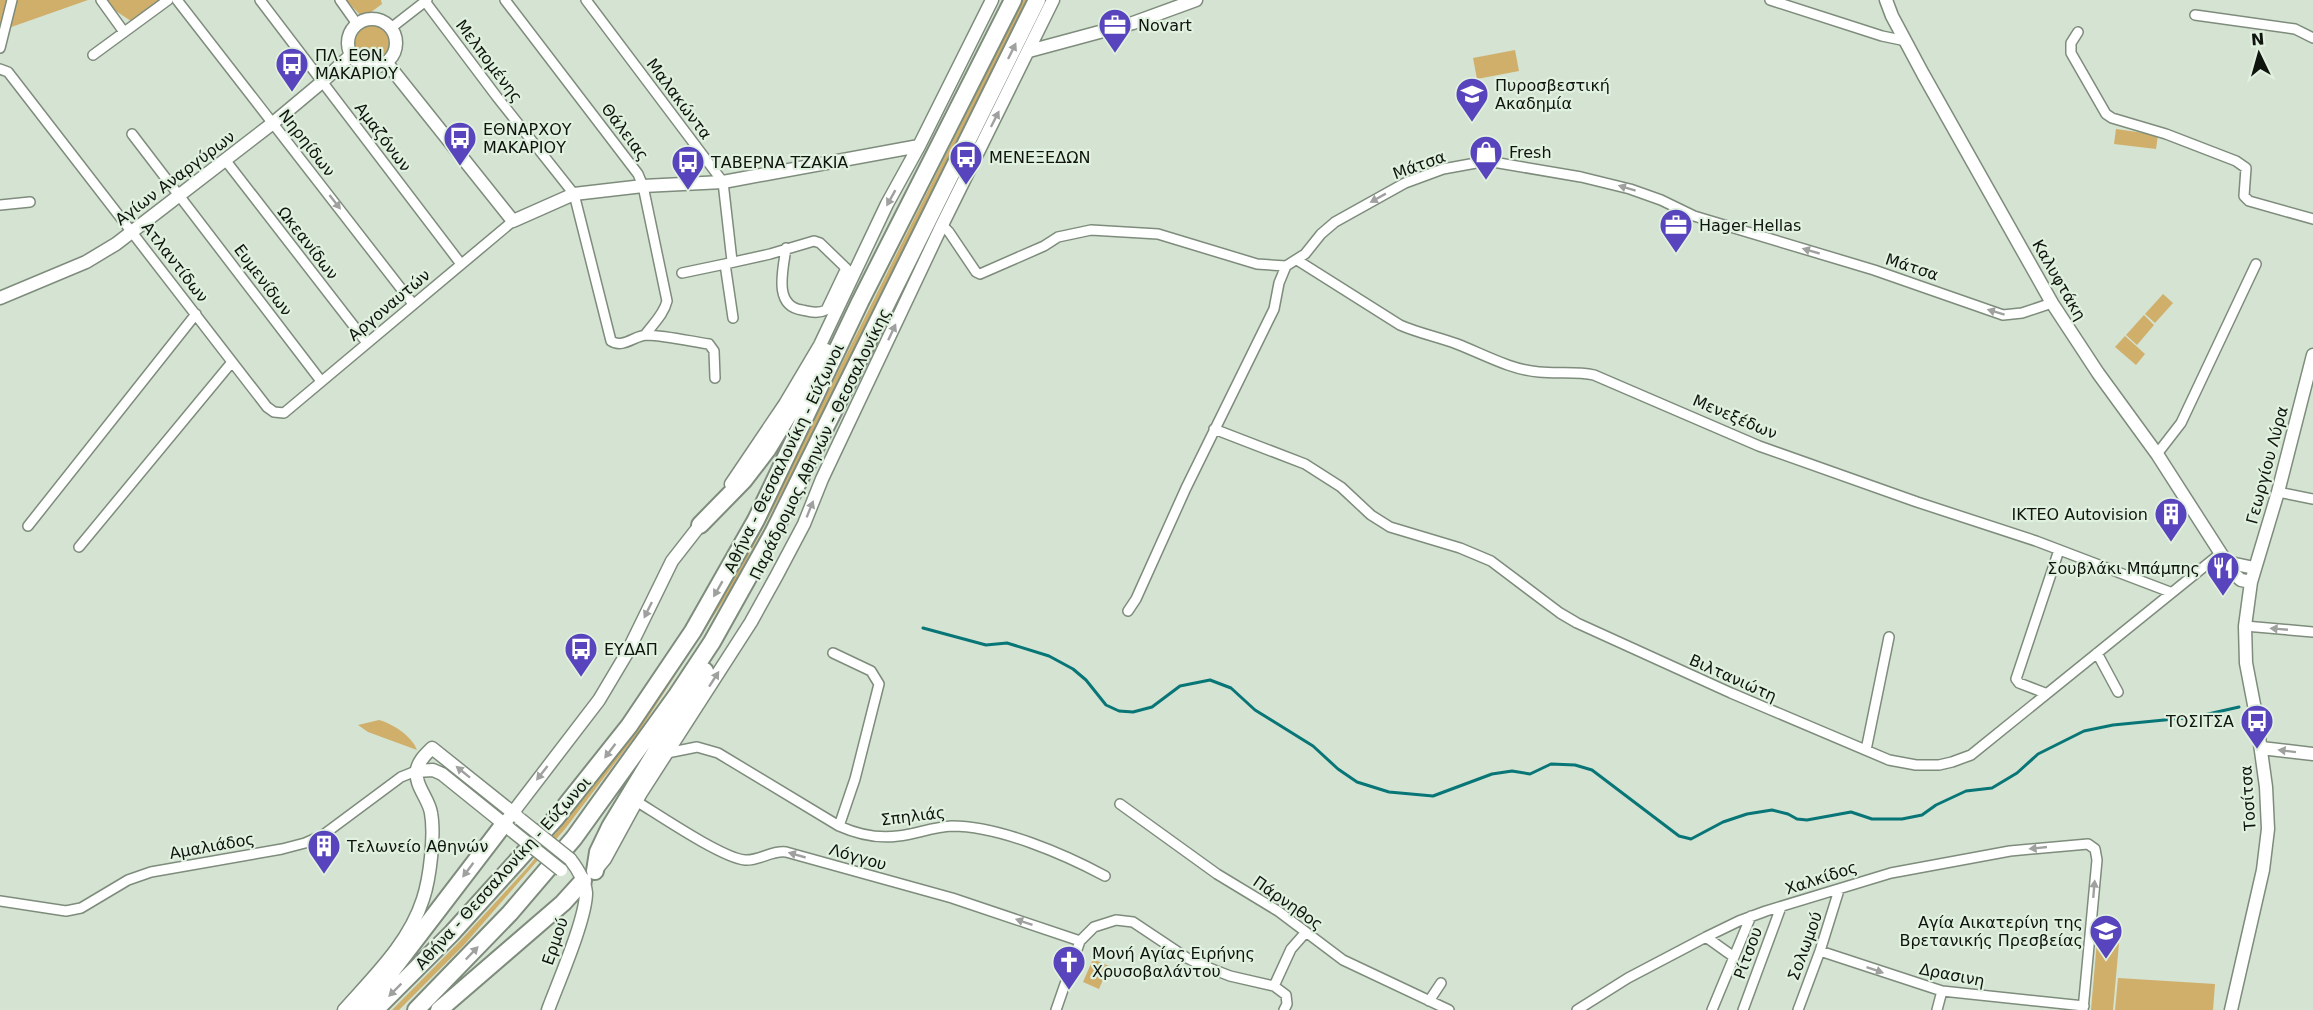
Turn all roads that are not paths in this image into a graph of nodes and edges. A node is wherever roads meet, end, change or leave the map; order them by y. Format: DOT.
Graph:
graph roads {
  1 [pos="12,0"];
  2 [pos="101,0"];
  3 [pos="168,0"];
  4 [pos="177,0"];
  5 [pos="260,0"];
  6 [pos="340,0"];
  7 [pos="425,0"];
  8 [pos="505,0"];
  9 [pos="586,0"];
  10 [pos="992,0"];
  11 [pos="1013,0"];
  12 [pos="1037,0"];
  13 [pos="1053,0"];
  14 [pos="1196,0"];
  15 [pos="1770,0"];
  16 [pos="1886,0"];
  17 [pos="2195,15"];
  18 [pos="357,24"];
  19 [pos="391,28"];
  20 [pos="124,32"];
  21 [pos="2078,32"];
  22 [pos="2313,38"];
  23 [pos="1906,41"];
  24 [pos="0,48"];
  25 [pos="1029,51"];
  26 [pos="351,55"];
  27 [pos="93,56"];
  28 [pos="386,62"];
  29 [pos="0,69"];
  30 [pos="322,82"];
  31 [pos="273,123"];
  32 [pos="132,134"];
  33 [pos="919,146"];
  34 [pos="226,161"];
  35 [pos="723,182"];
  36 [pos="644,186"];
  37 [pos="574,194"];
  38 [pos="181,196"];
  39 [pos="30,202"];
  40 [pos="0,205"];
  41 [pos="2313,219"];
  42 [pos="513,221"];
  43 [pos="942,225"];
  44 [pos="132,232"];
  45 [pos="786,249"];
  46 [pos="1297,260"];
  47 [pos="729,262"];
  48 [pos="461,264"];
  49 [pos="2256,264"];
  50 [pos="1286,266"];
  51 [pos="850,271"];
  52 [pos="682,273"];
  53 [pos="0,298"];
  54 [pos="860,302"];
  55 [pos="2052,303"];
  56 [pos="413,304"];
  57 [pos="196,314"];
  58 [pos="733,318"];
  59 [pos="645,335"];
  60 [pos="367,343"];
  61 [pos="2313,356"];
  62 [pos="232,362"];
  63 [pos="715,378"];
  64 [pos="321,381"];
  65 [pos="284,413"];
  66 [pos="1214,429"];
  67 [pos="2157,454"];
  68 [pos="2278,492"];
  69 [pos="2313,499"];
  70 [pos="700,525"];
  71 [pos="28,526"];
  72 [pos="79,547"];
  73 [pos="2059,550"];
  74 [pos="2223,557"];
  75 [pos="2254,568"];
  76 [pos="750,574"];
  77 [pos="2251,582"];
  78 [pos="2170,592"];
  79 [pos="1128,611"];
  80 [pos="2245,626"];
  81 [pos="2313,632"];
  82 [pos="1889,637"];
  83 [pos="833,653"];
  84 [pos="2097,653"];
  85 [pos="2118,692"];
  86 [pos="2045,693"];
  87 [pos="2261,748"];
  88 [pos="1866,750"];
  89 [pos="667,753"];
  90 [pos="2313,754"];
  91 [pos="416,771"];
  92 [pos="526,794"];
  93 [pos="493,797"];
  94 [pos="636,801"];
  95 [pos="1120,804"];
  96 [pos="512,821"];
  97 [pos="839,826"];
  98 [pos="589,876"];
  99 [pos="1106,876"];
  100 [pos="1839,890"];
  101 [pos="0,901"];
  102 [pos="1781,907"];
  103 [pos="1751,916"];
  104 [pos="1306,932"];
  105 [pos="1706,937"];
  106 [pos="1080,941"];
  107 [pos="1820,951"];
  108 [pos="1734,957"];
  109 [pos="1442,983"];
  110 [pos="1274,986"];
  111 [pos="1942,992"];
  112 [pos="1429,1001"];
  113 [pos="2084,1008"];
  114 [pos="344,1010"];
  115 [pos="359,1010"];
  116 [pos="375,1010"];
  117 [pos="416,1010"];
  118 [pos="439,1010"];
  119 [pos="548,1010"];
  120 [pos="1056,1010"];
  121 [pos="1284,1010"];
  122 [pos="1449,1010"];
  123 [pos="1577,1010"];
  124 [pos="1712,1010"];
  125 [pos="1743,1010"];
  126 [pos="1798,1010"];
  127 [pos="1937,1010"];
  128 [pos="2231,1010"];
  1 -- 24 [label="street"];
  2 -- 20 [label="street"];
  3 -- 20 [label="street"];
  4 -- 31 [label="street, Νηρηίδων"];
  5 -- 30 [label="street, Αμαζόνων"];
  6 -- 18 [label="street"];
  7 -- 19 [label="street"];
  7 -- 37 [label="street, Μελπομένης"];
  8 -- 36 [label="street, Θάλειας"];
  9 -- 35 [label="street, Μαλακώντα"];
  10 -- 33 [label="main road"];
  11 -- 54 [label="highway, Αθήνα - Θεσσαλονίκη - Εύζωνοι"];
  76 -- 12 [label="highway, Αθήνα - Θεσσαλονίκη - Εύζωνοι, one-way"];
  13 -- 25 [label="main road, Παράδρομος Αθηνών - Θεσσαλονίκης"];
  14 -- 25 [label="main road"];
  15 -- 23 [label="street"];
  16 -- 23 [label="main road, Καλυφτάκη"];
  17 -- 22 [label="street"];
  18 -- 19 [label="main road"];
  18 -- 26 [label="main road"];
  19 -- 28 [label="main road"];
  20 -- 27 [label="street"];
  21 -- 41 [label="street"];
  23 -- 55 [label="main road, Καλυφτάκη"];
  43 -- 25 [label="main road, Παράδρομος Αθηνών - Θεσσαλονίκης, one-way"];
  26 -- 28 [label="main road"];
  26 -- 30 [label="main road, Αγίων Αναργύρων"];
  28 -- 42 [label="main road"];
  29 -- 44 [label="street, Ατλαντίδων"];
  30 -- 31 [label="main road, Αγίων Αναργύρων"];
  30 -- 48 [label="street, Αμαζόνων"];
  31 -- 34 [label="main road, Αγίων Αναργύρων"];
  31 -- 56 [label="street, Νηρηίδων, one-way"];
  32 -- 38 [label="street, Ευμενίδων"];
  33 -- 35 [label="main road"];
  33 -- 51 [label="main road, one-way"];
  34 -- 38 [label="main road, Αγίων Αναργύρων"];
  34 -- 60 [label="street, Ωκεανίδων"];
  35 -- 36 [label="main road"];
  35 -- 47 [label="street"];
  36 -- 37 [label="main road"];
  36 -- 59 [label="street, Θάλειας"];
  37 -- 42 [label="main road"];
  37 -- 59 [label="street, Μελπομένης"];
  38 -- 44 [label="main road, Αγίων Αναργύρων"];
  38 -- 64 [label="street, Ευμενίδων"];
  39 -- 40 [label="street"];
  42 -- 48 [label="street, Αργοναυτών"];
  43 -- 50 [label="street"];
  89 -- 43 [label="main road, Παράδρομος Αθηνών - Θεσσαλονίκης, one-way"];
  44 -- 53 [label="main road, Αγίων Αναργύρων"];
  44 -- 57 [label="street, Ατλαντίδων"];
  45 -- 47 [label="street"];
  45 -- 51 [label="street"];
  45 -- 51 [label="street"];
  46 -- 50 [label="street, Μάτσα"];
  55 -- 46 [label="street, Μάτσα, one-way"];
  46 -- 73 [label="street, Μενεξέδων"];
  47 -- 52 [label="street"];
  47 -- 58 [label="street"];
  48 -- 56 [label="street, Αργοναυτών"];
  49 -- 67 [label="street"];
  50 -- 66 [label="street"];
  51 -- 70 [label="main road"];
  54 -- 70 [label="highway"];
  54 -- 116 [label="highway, Αθήνα - Θεσσαλονίκη - Εύζωνοι, one-way"];
  55 -- 67 [label="main road, Καλυφτάκη"];
  56 -- 60 [label="street, Αργοναυτών"];
  57 -- 62 [label="street, Ατλαντίδων"];
  57 -- 71 [label="street"];
  59 -- 63 [label="street"];
  60 -- 64 [label="street, Αργοναυτών"];
  61 -- 68 [label="main road, Γεωργίου Λύρα"];
  62 -- 65 [label="street, Ατλαντίδων"];
  62 -- 72 [label="street"];
  64 -- 65 [label="street, Αργοναυτών"];
  66 -- 79 [label="street"];
  66 -- 88 [label="street, Βιλτανιώτη"];
  67 -- 74 [label="main road, Καλυφτάκη"];
  68 -- 69 [label="street"];
  68 -- 75 [label="main road, Γεωργίου Λύρα"];
  70 -- 92 [label="main road, one-way"];
  73 -- 78 [label="street, Μενεξέδων"];
  73 -- 86 [label="street"];
  74 -- 75 [label="main road"];
  74 -- 77 [label="main road, Καλυφτάκη"];
  74 -- 78 [label="street, Βιλτανιώτη"];
  75 -- 77 [label="main road, Γεωργίου Λύρα"];
  76 -- 98 [label="highway"];
  117 -- 76 [label="highway, Αθήνα - Θεσσαλονίκη - Εύζωνοι, one-way"];
  77 -- 80 [label="main road, Τοσίτσα"];
  78 -- 84 [label="street, Βιλτανιώτη"];
  81 -- 80 [label="street, one-way"];
  80 -- 87 [label="main road, Τοσίτσα"];
  82 -- 88 [label="street"];
  83 -- 97 [label="street"];
  84 -- 85 [label="street"];
  84 -- 86 [label="street, Βιλτανιώτη"];
  86 -- 88 [label="street, Βιλτανιώτη"];
  90 -- 87 [label="main road, one-way"];
  87 -- 128 [label="main road, Τοσίτσα"];
  89 -- 94 [label="main road, Παράδρομος Αθηνών - Θεσσαλονίκης"];
  89 -- 97 [label="street, Σπηλιάς"];
  93 -- 91 [label="main road, one-way"];
  91 -- 96 [label="main road"];
  91 -- 101 [label="street, Αμαλιάδος"];
  91 -- 114 [label="main road"];
  92 -- 93 [label="main road"];
  92 -- 96 [label="main road"];
  93 -- 96 [label="main road"];
  94 -- 98 [label="main road, Παράδρομος Αθηνών - Θεσσαλονίκης"];
  106 -- 94 [label="street, Λόγγου, one-way"];
  95 -- 104 [label="street, Πάρνηθος"];
  96 -- 98 [label="main road, bridge"];
  96 -- 98 [label="main road, bridge"];
  96 -- 115 [label="highway, one-way"];
  97 -- 99 [label="street, Σπηλιάς"];
  98 -- 118 [label="highway"];
  98 -- 119 [label="main road, Ερμού"];
  100 -- 102 [label="street, Χαλκίδος"];
  100 -- 107 [label="street, Σολωμού"];
  113 -- 100 [label="street, Χαλκίδος, one-way"];
  102 -- 103 [label="street, Χαλκίδος"];
  102 -- 125 [label="street, Ρίτσου"];
  103 -- 105 [label="street, Χαλκίδος"];
  103 -- 108 [label="street"];
  104 -- 110 [label="street"];
  104 -- 112 [label="street, Πάρνηθος"];
  105 -- 108 [label="street"];
  105 -- 123 [label="street, Χαλκίδος"];
  106 -- 110 [label="street"];
  106 -- 120 [label="street"];
  107 -- 111 [label="street, Δρασινη, one-way"];
  107 -- 126 [label="street, Σολωμού"];
  108 -- 124 [label="street"];
  109 -- 112 [label="street"];
  110 -- 121 [label="street"];
  111 -- 113 [label="street, Δρασινη"];
  111 -- 127 [label="street"];
  112 -- 122 [label="street, Πάρνηθος"];
}
